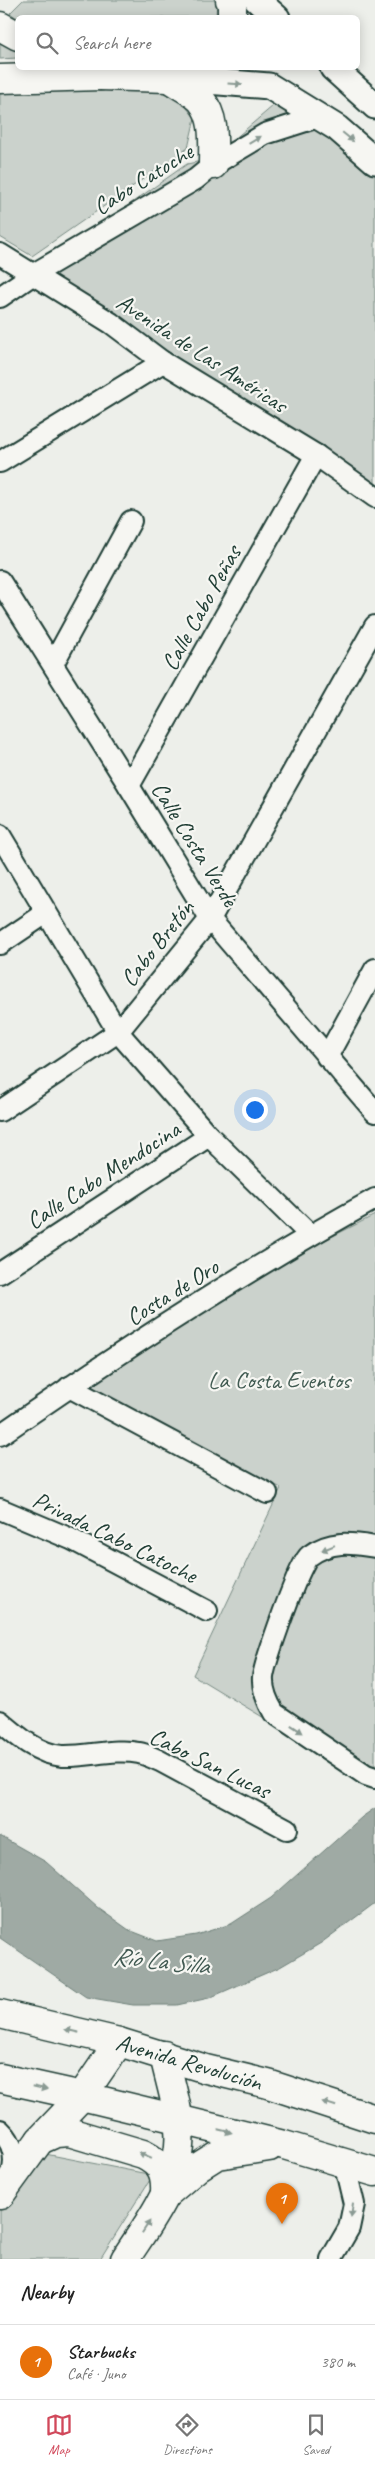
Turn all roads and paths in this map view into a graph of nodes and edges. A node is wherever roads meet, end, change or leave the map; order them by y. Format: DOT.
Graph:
graph roads {
  1 [pos="230,0"];
  2 [pos="257,0"];
  3 [pos="232,15"];
  4 [pos="274,15"];
  5 [pos="0,26"];
  6 [pos="15,34"];
  7 [pos="335,70"];
  8 [pos="90,72"];
  9 [pos="180,73"];
  10 [pos="265,77"];
  11 [pos="0,80"];
  12 [pos="375,106"];
  13 [pos="318,116"];
  14 [pos="375,161"];
  15 [pos="213,165"];
  16 [pos="0,254"];
  17 [pos="32,275"];
  18 [pos="0,297"];
  19 [pos="163,362"];
  20 [pos="316,455"];
  21 [pos="0,462"];
  22 [pos="375,497"];
  23 [pos="130,521"];
  24 [pos="0,581"];
  25 [pos="375,626"];
  26 [pos="53,664"];
  27 [pos="129,786"];
  28 [pos="0,835"];
  29 [pos="46,913"];
  30 [pos="210,919"];
  31 [pos="0,944"];
  32 [pos="375,969"];
  33 [pos="118,1032"];
  34 [pos="326,1057"];
  35 [pos="0,1111"];
  36 [pos="375,1112"];
  37 [pos="209,1136"];
  38 [pos="375,1199"];
  39 [pos="310,1235"];
  40 [pos="0,1273"];
  41 [pos="69,1387"];
  42 [pos="0,1435"];
  43 [pos="267,1493"];
  44 [pos="0,1509"];
  45 [pos="375,1547"];
  46 [pos="207,1611"];
  47 [pos="0,1721"];
  48 [pos="375,1778"];
  49 [pos="287,1829"];
  50 [pos="0,2014"];
  51 [pos="119,2042"];
  52 [pos="164,2055"];
  53 [pos="0,2078"];
  54 [pos="82,2096"];
  55 [pos="178,2119"];
  56 [pos="375,2119"];
  57 [pos="0,2130"];
  58 [pos="40,2140"];
  59 [pos="284,2145"];
  60 [pos="344,2162"];
  61 [pos="375,2172"];
  62 [pos="5,2187"];
  63 [pos="165,2195"];
  64 [pos="125,2259"];
  65 [pos="331,2259"];
  1 -- 3 [label="main road"];
  2 -- 4 [label="street"];
  5 -- 6 [label="main road"];
  7 -- 12 [label="street"];
  8 -- 9 [label="main road"];
  8 -- 11 [label="main road"];
  9 -- 10 [label="street, one-way"];
  9 -- 15 [label="main road"];
  10 -- 13 [label="street"];
  13 -- 14 [label="street, one-way"];
  15 -- 13 [label="street, Cabo Catoche, one-way"];
  15 -- 17 [label="street, Cabo Catoche"];
  16 -- 17 [label="street, Avenida de Las Américas"];
  17 -- 18 [label="street, Cabo Catoche"];
  17 -- 19 [label="street, Avenida de Las Américas"];
  19 -- 20 [label="street, Avenida de Las Américas"];
  19 -- 21 [label="street"];
  20 -- 22 [label="street, Avenida de Las Américas"];
  20 -- 27 [label="street, Calle Cabo Peñas"];
  23 -- 26 [label="street"];
  24 -- 26 [label="street, Calle Costa Verde"];
  25 -- 30 [label="street, Cabo Bretón"];
  26 -- 27 [label="street, Calle Costa Verde"];
  27 -- 30 [label="street, Calle Costa Verde"];
  28 -- 29 [label="street"];
  29 -- 31 [label="street"];
  29 -- 33 [label="street"];
  30 -- 33 [label="street, Cabo Bretón"];
  30 -- 34 [label="street, Calle Costa Verde"];
  32 -- 34 [label="street"];
  33 -- 35 [label="street, Cabo Bretón"];
  33 -- 37 [label="street"];
  34 -- 36 [label="street, Calle Costa Verde"];
  37 -- 39 [label="street"];
  37 -- 40 [label="street, Calle Cabo Mendocina"];
  38 -- 39 [label="street, Costa de Oro"];
  39 -- 41 [label="street, Costa de Oro"];
  41 -- 42 [label="street, Costa de Oro"];
  41 -- 43 [label="street"];
  44 -- 46 [label="street, Privada Cabo Catoche"];
  45 -- 48 [label="street, one-way"];
  47 -- 49 [label="street, Cabo San Lucas"];
  51 -- 50 [label="main road, Avenida Revolución, one-way"];
  51 -- 52 [label="main road, Avenida Revolución"];
  51 -- 54 [label="main road"];
  52 -- 55 [label="main road"];
  56 -- 52 [label="main road, Avenida Revolución, one-way"];
  53 -- 54 [label="main road, one-way"];
  54 -- 55 [label="main road"];
  54 -- 58 [label="main road"];
  55 -- 59 [label="main road, one-way"];
  55 -- 63 [label="main road"];
  57 -- 62 [label="street"];
  58 -- 62 [label="main road"];
  63 -- 58 [label="main road, one-way"];
  59 -- 60 [label="main road"];
  59 -- 63 [label="main road"];
  60 -- 61 [label="main road"];
  60 -- 65 [label="street, one-way"];
  64 -- 63 [label="main road, one-way"];
}
